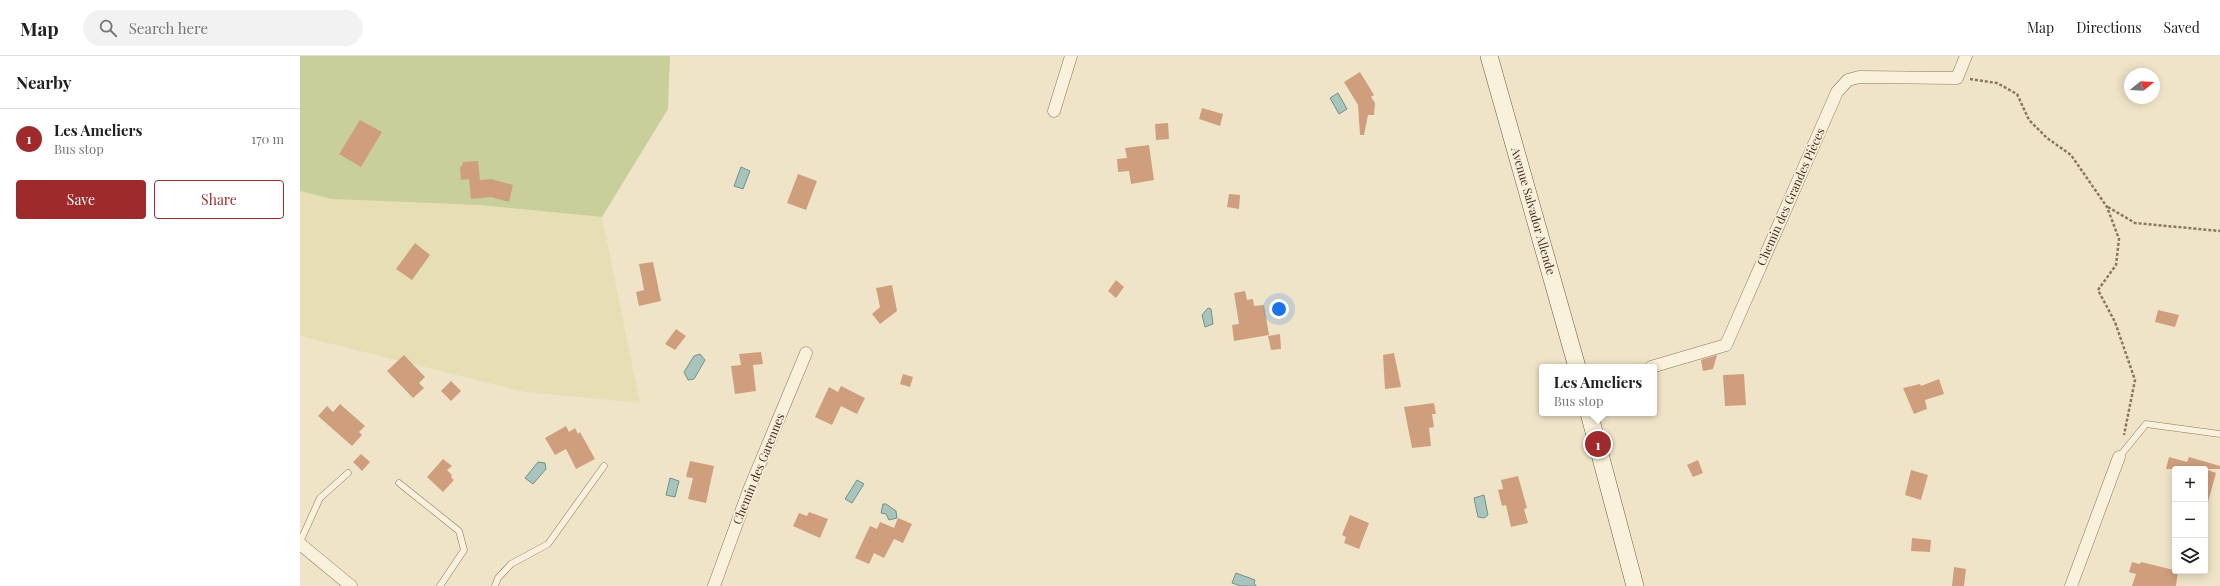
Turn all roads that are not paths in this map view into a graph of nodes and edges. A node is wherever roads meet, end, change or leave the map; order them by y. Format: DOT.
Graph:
graph roads {
  1 [pos="1071,56"];
  2 [pos="1489,56"];
  3 [pos="1966,56"];
  4 [pos="1054,111"];
  5 [pos="806,353"];
  6 [pos="1576,364"];
  7 [pos="1657,365"];
  8 [pos="1590,416"];
  9 [pos="2220,434"];
  10 [pos="2119,457"];
  11 [pos="604,466"];
  12 [pos="348,473"];
  13 [pos="399,483"];
  14 [pos="300,543"];
  15 [pos="351,586"];
  16 [pos="440,586"];
  17 [pos="495,586"];
  18 [pos="714,586"];
  19 [pos="1635,586"];
  20 [pos="2071,586"];
  1 -- 4 [label="street"];
  2 -- 6 [label="main road, Avenue Salvador Allende"];
  3 -- 7 [label="street, Chemin des Grandes Pièces"];
  5 -- 18 [label="street, Chemin des Garennes"];
  8 -- 19 [label="main road"];
  9 -- 10 [label="lane"];
  10 -- 20 [label="street"];
  11 -- 17 [label="lane"];
  12 -- 14 [label="lane"];
  13 -- 16 [label="lane"];
  14 -- 15 [label="street"];
}
